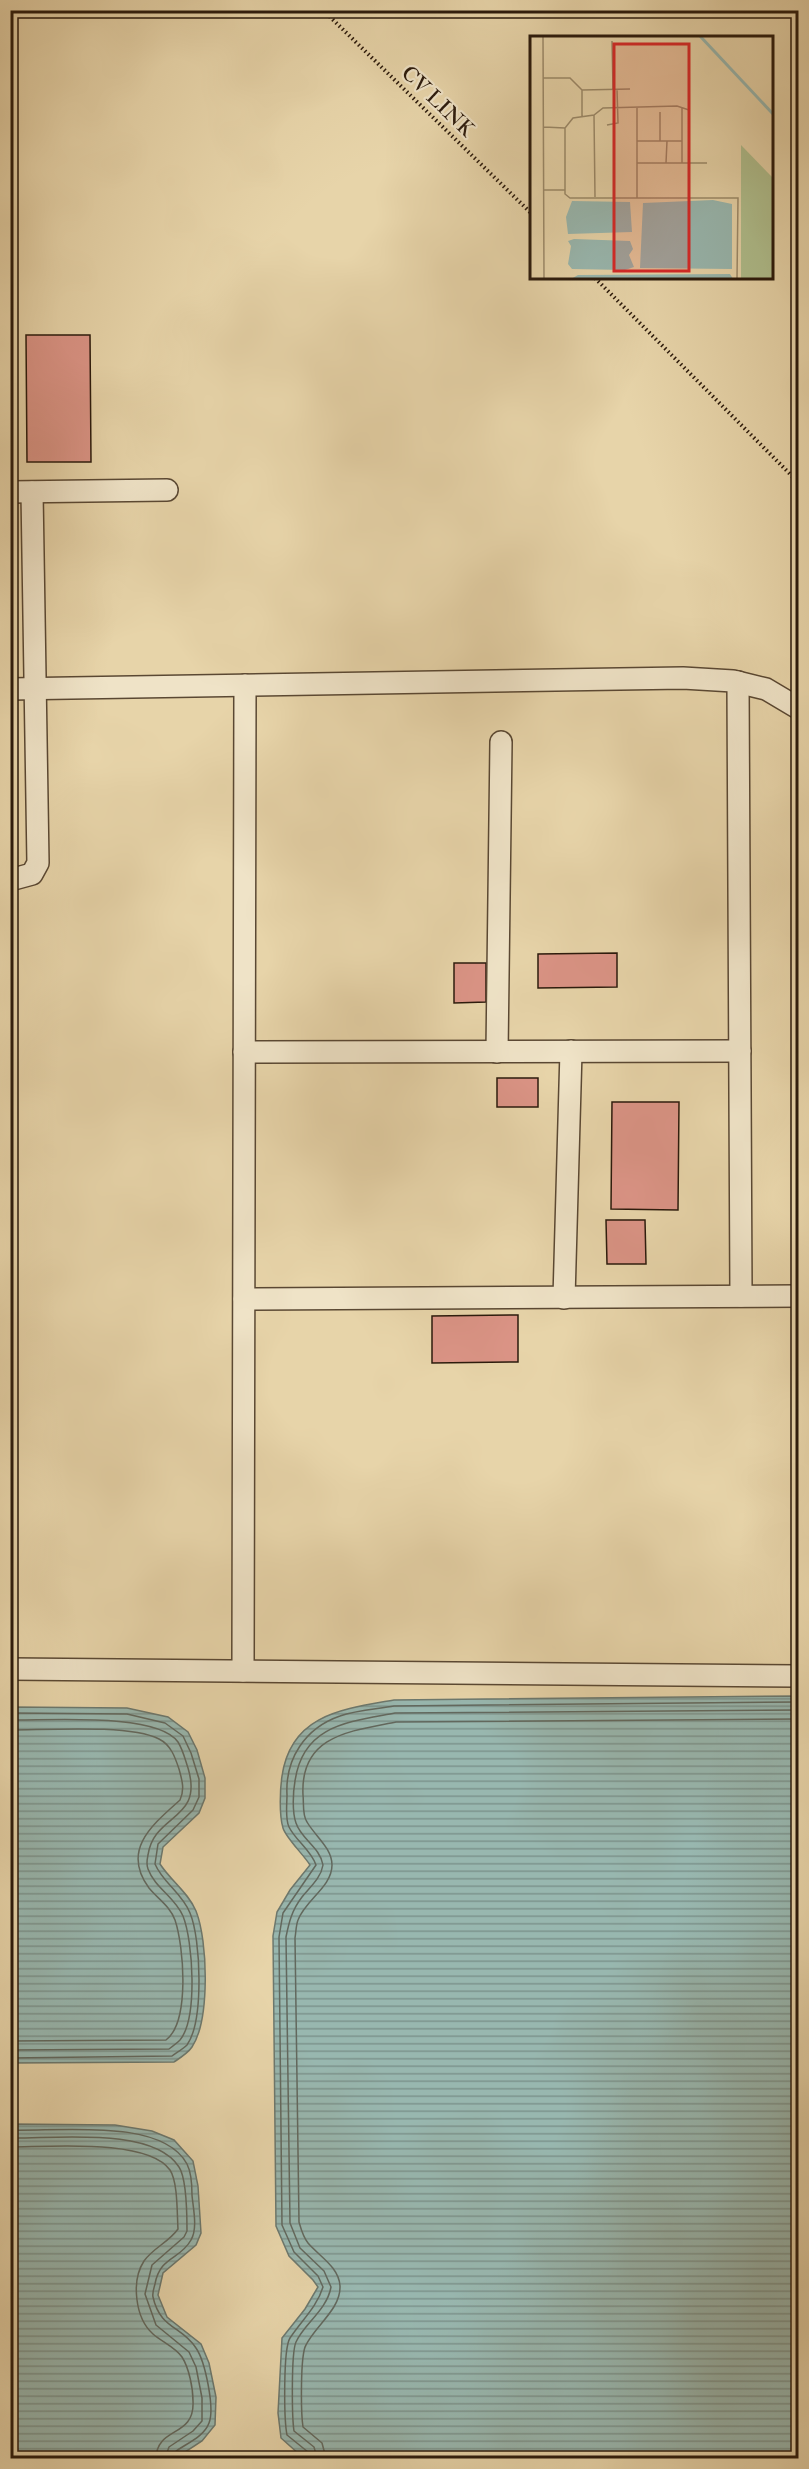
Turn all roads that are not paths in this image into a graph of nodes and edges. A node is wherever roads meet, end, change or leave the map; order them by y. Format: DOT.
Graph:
graph roads {
  1 [pos="167,490"];
  2 [pos="10,492"];
  3 [pos="32,492"];
  4 [pos="738,682"];
  5 [pos="245,685"];
  6 [pos="10,689"];
  7 [pos="35,689"];
  8 [pos="798,708"];
  9 [pos="501,742"];
  10 [pos="10,880"];
  11 [pos="740,1050"];
  12 [pos="571,1051"];
  13 [pos="244,1052"];
  14 [pos="497,1052"];
  15 [pos="741,1296"];
  16 [pos="798,1296"];
  17 [pos="564,1298"];
  18 [pos="244,1299"];
  19 [pos="10,1669"];
  20 [pos="243,1671"];
  21 [pos="798,1676"];
  1 -- 3 [label="lane"];
  2 -- 3 [label="lane"];
  3 -- 7 [label="lane"];
  4 -- 5 [label="lane"];
  4 -- 8 [label="lane"];
  4 -- 11 [label="lane"];
  5 -- 7 [label="lane"];
  5 -- 13 [label="lane"];
  6 -- 7 [label="lane"];
  7 -- 10 [label="lane"];
  9 -- 14 [label="lane"];
  11 -- 12 [label="lane"];
  11 -- 15 [label="lane"];
  12 -- 14 [label="lane"];
  12 -- 17 [label="lane"];
  13 -- 14 [label="lane"];
  13 -- 18 [label="lane"];
  15 -- 16 [label="lane"];
  15 -- 17 [label="lane"];
  17 -- 18 [label="lane"];
  18 -- 20 [label="lane"];
  19 -- 20 [label="lane"];
  20 -- 21 [label="lane"];
}
